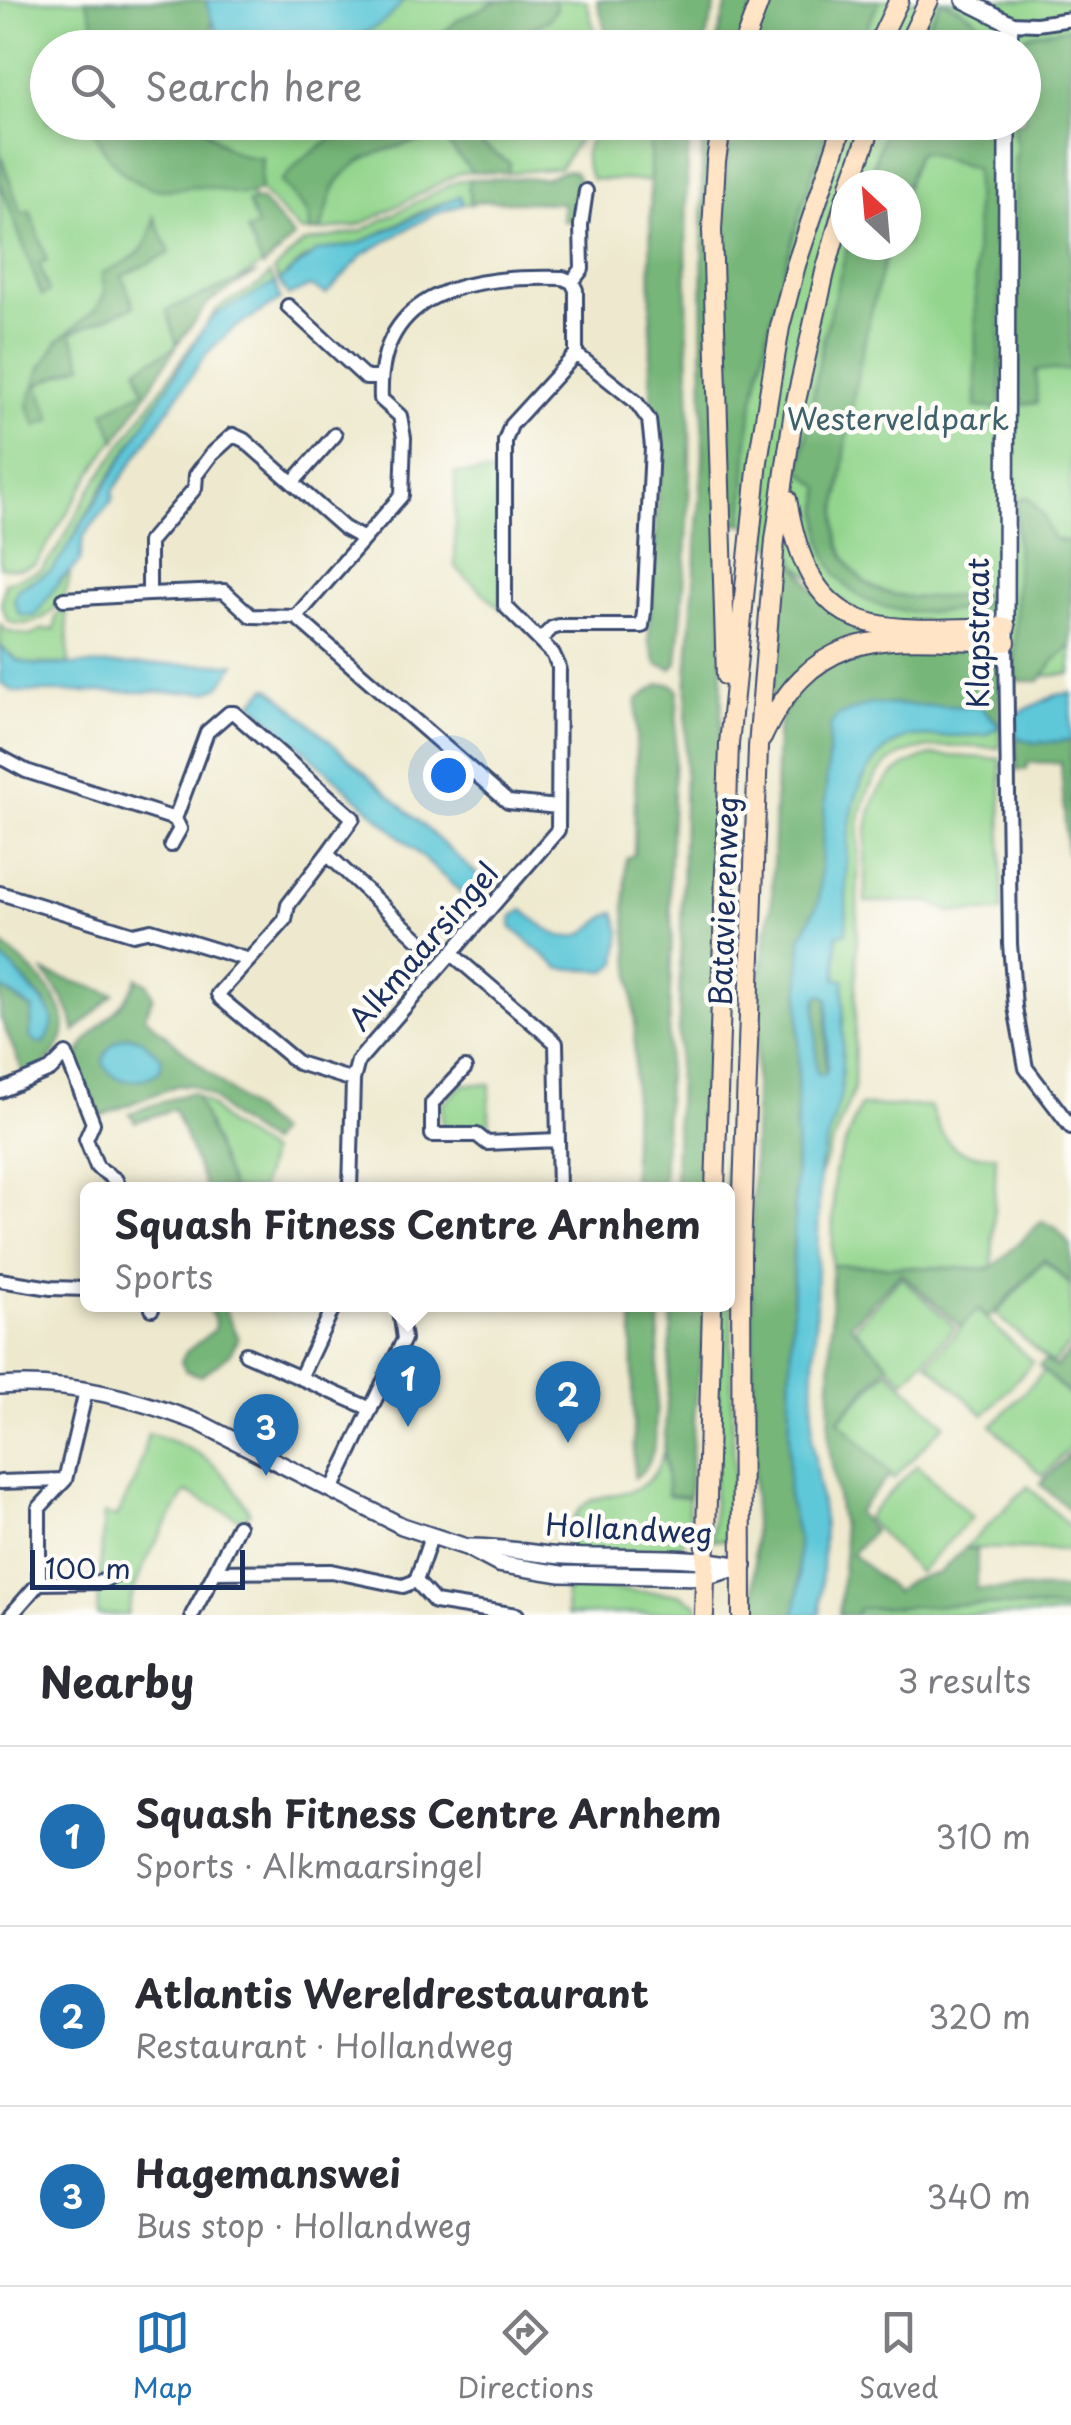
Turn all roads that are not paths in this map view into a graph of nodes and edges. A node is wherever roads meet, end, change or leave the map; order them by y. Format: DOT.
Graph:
graph roads {
  1 [pos="760,0"];
  2 [pos="899,0"];
  3 [pos="930,0"];
  4 [pos="966,1"];
  5 [pos="1071,19"];
  6 [pos="1010,23"];
  7 [pos="749,30"];
  8 [pos="885,30"];
  9 [pos="915,30"];
  10 [pos="1010,30"];
  11 [pos="719,140"];
  12 [pos="838,140"];
  13 [pos="867,140"];
  14 [pos="1007,140"];
  15 [pos="856,170"];
  16 [pos="586,190"];
  17 [pos="831,255"];
  18 [pos="572,282"];
  19 [pos="288,306"];
  20 [pos="576,354"];
  21 [pos="380,378"];
  22 [pos="336,435"];
  23 [pos="783,479"];
  24 [pos="293,482"];
  25 [pos="364,540"];
  26 [pos="150,594"];
  27 [pos="64,599"];
  28 [pos="296,617"];
  29 [pos="1006,634"];
  30 [pos="540,640"];
  31 [pos="734,700"];
  32 [pos="758,747"];
  33 [pos="0,757"];
  34 [pos="558,807"];
  35 [pos="175,819"];
  36 [pos="171,844"];
  37 [pos="327,854"];
  38 [pos="0,893"];
  39 [pos="418,939"];
  40 [pos="451,953"];
  41 [pos="249,960"];
  42 [pos="465,1068"];
  43 [pos="352,1080"];
  44 [pos="0,1091"];
  45 [pos="1071,1127"];
  46 [pos="558,1140"];
  47 [pos="115,1182"];
  48 [pos="350,1182"];
  49 [pos="559,1182"];
  50 [pos="716,1182"];
  51 [pos="0,1280"];
  52 [pos="80,1288"];
  53 [pos="331,1312"];
  54 [pos="400,1312"];
  55 [pos="712,1312"];
  56 [pos="246,1354"];
  57 [pos="300,1378"];
  58 [pos="0,1386"];
  59 [pos="86,1391"];
  60 [pos="371,1409"];
  61 [pos="65,1480"];
  62 [pos="0,1482"];
  63 [pos="332,1490"];
  64 [pos="238,1526"];
  65 [pos="432,1537"];
  66 [pos="744,1566"];
  67 [pos="703,1568"];
  68 [pos="215,1572"];
  69 [pos="118,1574"];
  70 [pos="416,1582"];
  71 [pos="39,1584"];
  72 [pos="434,1609"];
  73 [pos="11,1615"];
  74 [pos="192,1615"];
  75 [pos="516,1615"];
  76 [pos="704,1615"];
  77 [pos="742,1615"];
  1 -- 7 [label="main road"];
  2 -- 8 [label="main road"];
  3 -- 9 [label="main road"];
  4 -- 6 [label="street"];
  5 -- 6 [label="street"];
  6 -- 10 [label="street"];
  11 -- 31 [label="main road"];
  12 -- 31 [label="main road, Batavierenweg"];
  13 -- 15 [label="main road"];
  14 -- 29 [label="street, Klapstraat"];
  16 -- 18 [label="street"];
  17 -- 23 [label="main road, Batavierenweg"];
  18 -- 20 [label="street"];
  18 -- 21 [label="street"];
  19 -- 21 [label="street"];
  20 -- 30 [label="street, Alkmaarsingel"];
  20 -- 30 [label="street"];
  21 -- 25 [label="street"];
  22 -- 24 [label="street"];
  23 -- 29 [label="main road"];
  23 -- 32 [label="main road, Batavierenweg"];
  24 -- 25 [label="street"];
  24 -- 26 [label="street"];
  25 -- 28 [label="street"];
  26 -- 27 [label="street"];
  26 -- 28 [label="street"];
  28 -- 34 [label="street"];
  29 -- 32 [label="main road"];
  29 -- 45 [label="street, Klapstraat"];
  30 -- 34 [label="street, Alkmaarsingel"];
  31 -- 50 [label="main road, Batavierenweg"];
  32 -- 66 [label="main road, Batavierenweg"];
  33 -- 35 [label="street"];
  34 -- 40 [label="street, Alkmaarsingel"];
  35 -- 36 [label="street"];
  35 -- 37 [label="street"];
  37 -- 39 [label="street"];
  37 -- 41 [label="street"];
  38 -- 41 [label="street"];
  40 -- 43 [label="street, Alkmaarsingel"];
  40 -- 46 [label="street"];
  41 -- 43 [label="street"];
  42 -- 46 [label="street"];
  43 -- 48 [label="street, Alkmaarsingel"];
  44 -- 47 [label="street"];
  46 -- 49 [label="street"];
  51 -- 52 [label="street"];
  53 -- 57 [label="street"];
  54 -- 60 [label="street"];
  55 -- 67 [label="main road"];
  56 -- 57 [label="street"];
  57 -- 60 [label="street"];
  58 -- 59 [label="street, Hollandweg"];
  59 -- 61 [label="street"];
  59 -- 63 [label="street, Hollandweg"];
  60 -- 63 [label="street"];
  61 -- 62 [label="street"];
  61 -- 71 [label="street"];
  63 -- 65 [label="street, Hollandweg"];
  64 -- 68 [label="street"];
  65 -- 67 [label="street, Hollandweg"];
  65 -- 70 [label="street"];
  66 -- 67 [label="street, Hollandweg"];
  66 -- 77 [label="main road, Batavierenweg"];
  67 -- 76 [label="main road"];
  68 -- 70 [label="street"];
  68 -- 74 [label="street"];
  69 -- 71 [label="street"];
  70 -- 72 [label="street"];
  71 -- 73 [label="street"];
  72 -- 75 [label="street"];
}
